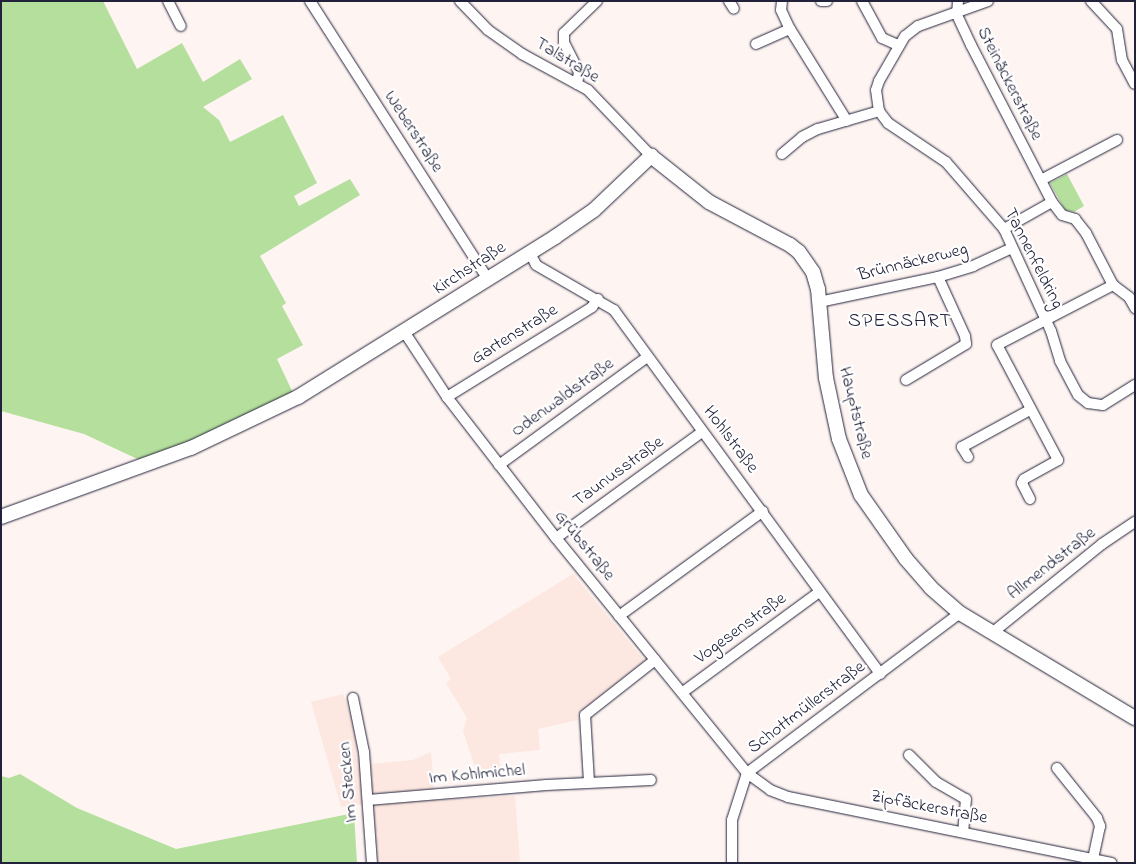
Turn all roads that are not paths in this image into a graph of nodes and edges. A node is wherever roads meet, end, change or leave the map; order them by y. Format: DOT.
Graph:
graph roads {
  1 [pos="168,1"];
  2 [pos="310,1"];
  3 [pos="460,1"];
  4 [pos="597,1"];
  5 [pos="782,1"];
  6 [pos="821,1"];
  7 [pos="827,1"];
  8 [pos="862,1"];
  9 [pos="958,1"];
  10 [pos="988,1"];
  11 [pos="1091,1"];
  12 [pos="957,15"];
  13 [pos="181,26"];
  14 [pos="790,29"];
  15 [pos="756,44"];
  16 [pos="898,45"];
  17 [pos="577,84"];
  18 [pos="1135,84"];
  19 [pos="879,111"];
  20 [pos="847,121"];
  21 [pos="1117,140"];
  22 [pos="782,154"];
  23 [pos="651,156"];
  24 [pos="1041,180"];
  25 [pos="1052,202"];
  26 [pos="1004,229"];
  27 [pos="1012,248"];
  28 [pos="530,253"];
  29 [pos="938,277"];
  30 [pos="488,279"];
  31 [pos="1113,285"];
  32 [pos="598,299"];
  33 [pos="819,302"];
  34 [pos="1135,308"];
  35 [pos="1046,319"];
  36 [pos="406,333"];
  37 [pos="647,357"];
  38 [pos="906,380"];
  39 [pos="1135,385"];
  40 [pos="447,397"];
  41 [pos="1030,410"];
  42 [pos="702,432"];
  43 [pos="968,457"];
  44 [pos="499,465"];
  45 [pos="1030,499"];
  46 [pos="763,511"];
  47 [pos="1,517"];
  48 [pos="1135,522"];
  49 [pos="556,538"];
  50 [pos="819,592"];
  51 [pos="960,613"];
  52 [pos="619,616"];
  53 [pos="992,633"];
  54 [pos="655,660"];
  55 [pos="880,674"];
  56 [pos="683,692"];
  57 [pos="353,698"];
  58 [pos="1135,718"];
  59 [pos="909,755"];
  60 [pos="1057,768"];
  61 [pos="747,773"];
  62 [pos="651,780"];
  63 [pos="589,782"];
  64 [pos="368,800"];
  65 [pos="964,831"];
  66 [pos="1094,859"];
  67 [pos="372,863"];
  68 [pos="732,863"];
  69 [pos="1111,863"];
  1 -- 13 [label="street"];
  2 -- 30 [label="street, Weberstraße"];
  3 -- 17 [label="street, Talstraße"];
  4 -- 17 [label="street"];
  5 -- 14 [label="street"];
  6 -- 7 [label="street"];
  8 -- 16 [label="street"];
  9 -- 12 [label="street, Steinäckerstraße"];
  10 -- 12 [label="street"];
  11 -- 18 [label="street"];
  12 -- 16 [label="street"];
  12 -- 24 [label="street, Steinäckerstraße"];
  14 -- 15 [label="street"];
  14 -- 20 [label="street"];
  16 -- 19 [label="street"];
  17 -- 23 [label="street, Talstraße"];
  19 -- 20 [label="street"];
  19 -- 26 [label="street, Tannenfeldring"];
  20 -- 22 [label="street"];
  21 -- 24 [label="street"];
  23 -- 28 [label="street, Kirchstraße"];
  23 -- 33 [label="street, Hauptstraße"];
  24 -- 25 [label="street, Steinäckerstraße"];
  25 -- 26 [label="street"];
  25 -- 31 [label="street, Steinäckerstraße"];
  26 -- 27 [label="street, Tannenfeldring"];
  27 -- 29 [label="street, Brünnäckerweg"];
  27 -- 35 [label="street, Tannenfeldring"];
  28 -- 30 [label="street, Kirchstraße"];
  28 -- 32 [label="street, Hohlstraße"];
  29 -- 33 [label="street, Brünnäckerweg"];
  29 -- 38 [label="street"];
  30 -- 36 [label="street, Kirchstraße"];
  31 -- 34 [label="street, Steinäckerstraße"];
  31 -- 35 [label="street"];
  32 -- 37 [label="street, Hohlstraße"];
  32 -- 40 [label="street, Gartenstraße"];
  33 -- 51 [label="street, Hauptstraße"];
  35 -- 39 [label="street, Tannenfeldring"];
  35 -- 41 [label="street"];
  36 -- 40 [label="street, Grübstraße"];
  36 -- 47 [label="street, Kirchstraße"];
  37 -- 42 [label="street, Hohlstraße"];
  37 -- 44 [label="street, Odenwaldstraße"];
  40 -- 44 [label="street, Grübstraße"];
  41 -- 43 [label="street"];
  41 -- 45 [label="street"];
  42 -- 46 [label="street, Hohlstraße"];
  42 -- 49 [label="street, Taunusstraße"];
  44 -- 49 [label="street, Grübstraße"];
  46 -- 50 [label="street, Hohlstraße"];
  46 -- 52 [label="street"];
  48 -- 53 [label="street, Allmendstraße"];
  49 -- 52 [label="street, Grübstraße"];
  50 -- 55 [label="street, Hohlstraße"];
  50 -- 56 [label="street, Vogesenstraße"];
  51 -- 53 [label="street, Hauptstraße"];
  51 -- 55 [label="street, Schottmüllerstraße"];
  52 -- 54 [label="street, Grübstraße"];
  53 -- 58 [label="street, Hauptstraße"];
  54 -- 56 [label="street, Grübstraße"];
  54 -- 63 [label="street"];
  55 -- 61 [label="street, Schottmüllerstraße"];
  56 -- 61 [label="street, Grübstraße"];
  57 -- 64 [label="street, Im Stecken"];
  59 -- 65 [label="street"];
  60 -- 66 [label="street"];
  61 -- 65 [label="street, Zipfäckerstraße"];
  61 -- 68 [label="street, Schottmüllerstraße"];
  62 -- 63 [label="street, Im Kohlmichel"];
  63 -- 64 [label="street, Im Kohlmichel"];
  64 -- 67 [label="street, Im Stecken"];
  65 -- 66 [label="street, Zipfäckerstraße"];
  66 -- 69 [label="street, Zipfäckerstraße"];
}
